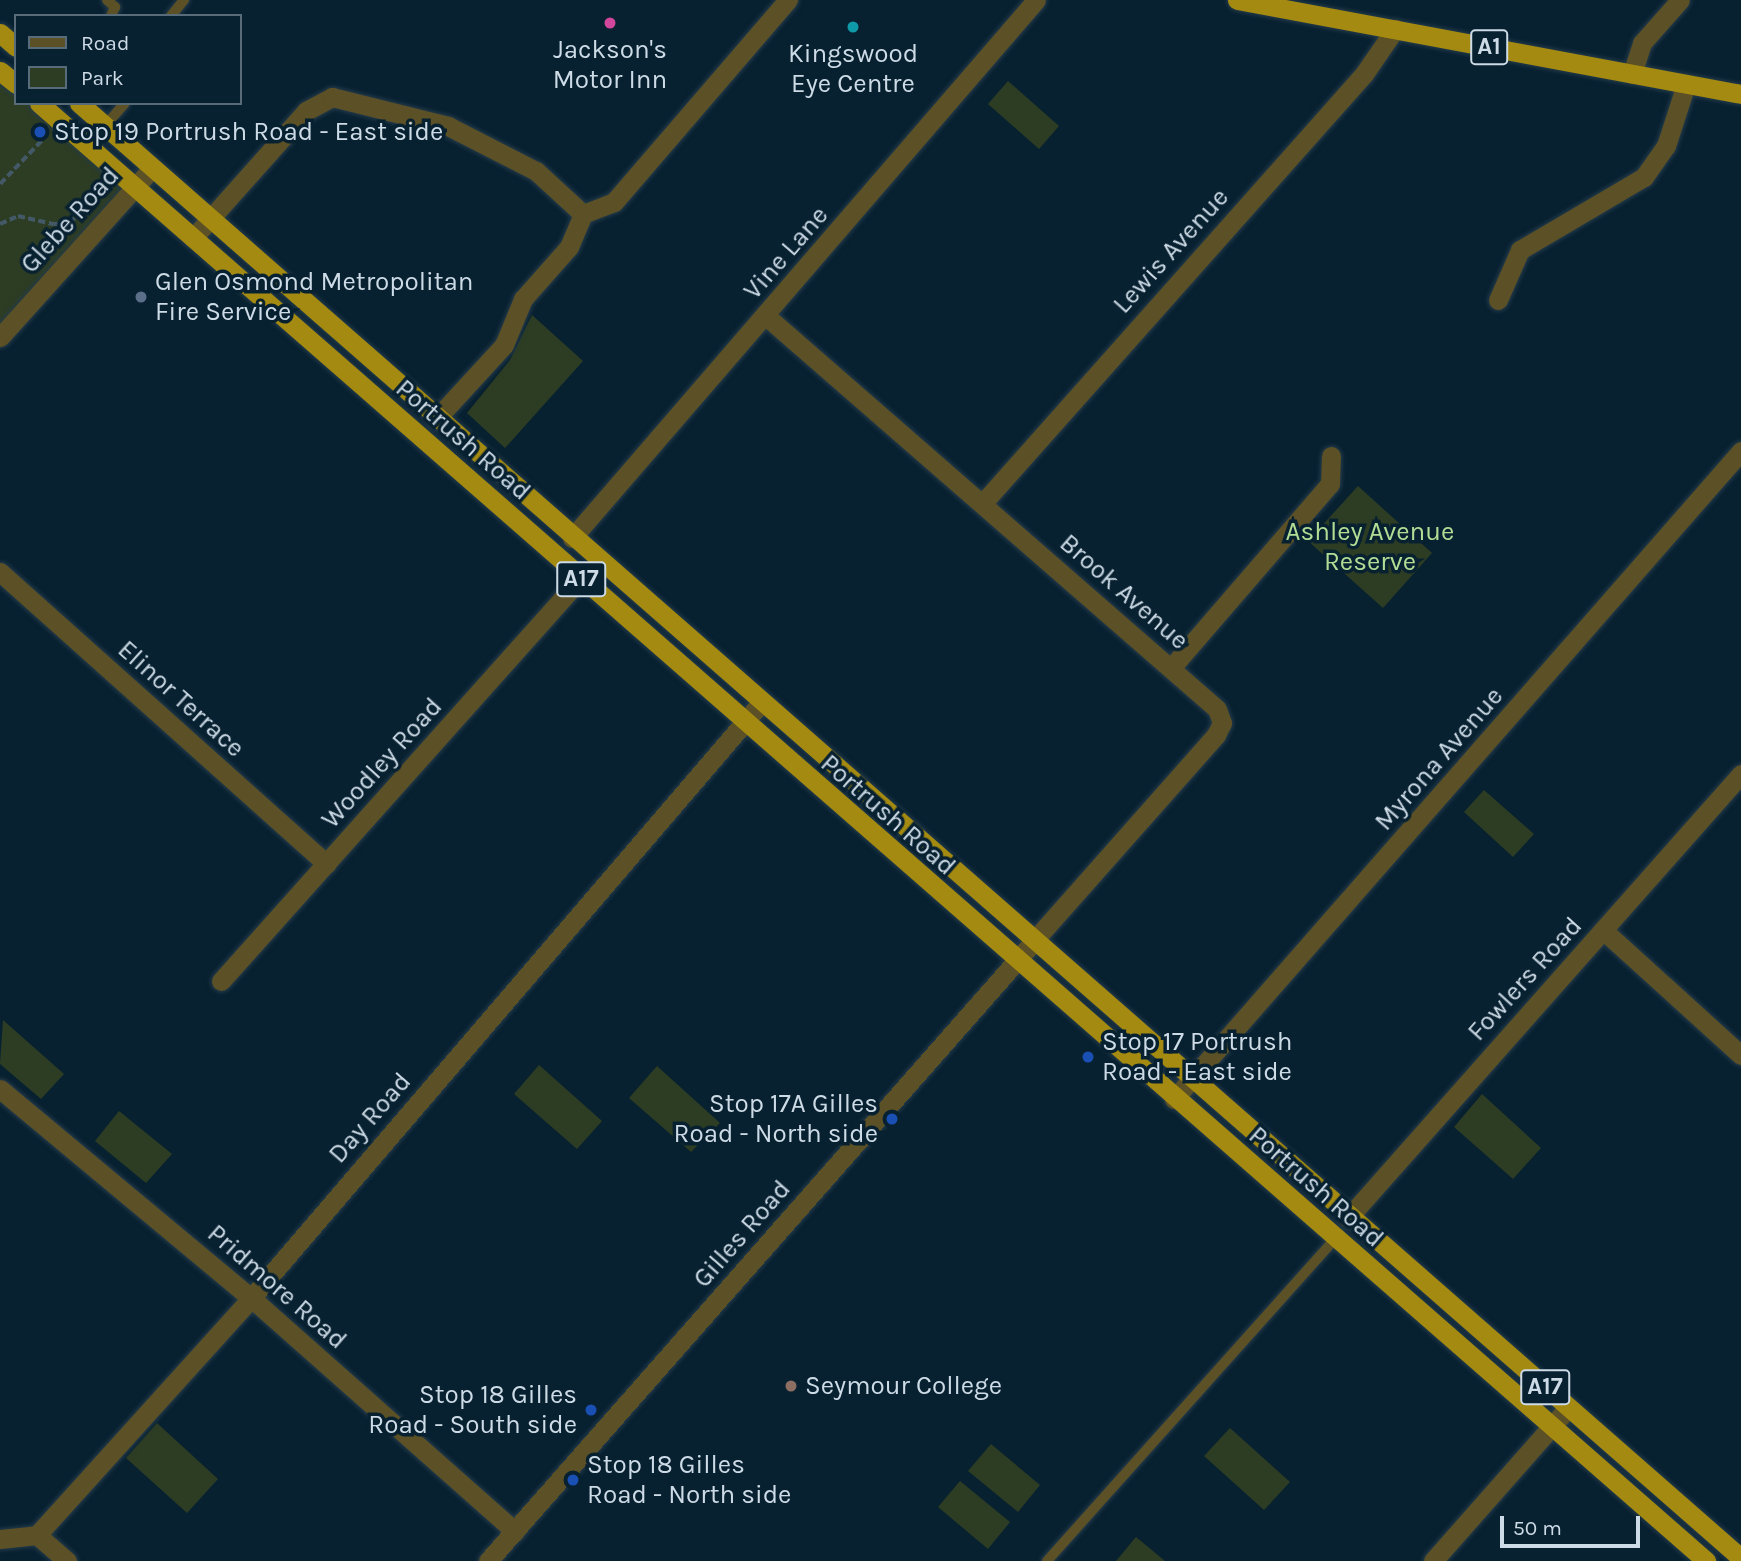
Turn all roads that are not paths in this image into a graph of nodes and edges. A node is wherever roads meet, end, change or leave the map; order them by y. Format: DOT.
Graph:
graph roads {
  1 [pos="107,0"];
  2 [pos="184,0"];
  3 [pos="788,0"];
  4 [pos="1037,0"];
  5 [pos="1237,0"];
  6 [pos="1681,0"];
  7 [pos="1294,5"];
  8 [pos="112,14"];
  9 [pos="173,14"];
  10 [pos="1395,29"];
  11 [pos="0,33"];
  12 [pos="14,45"];
  13 [pos="0,71"];
  14 [pos="1632,74"];
  15 [pos="14,82"];
  16 [pos="1686,84"];
  17 [pos="1741,94"];
  18 [pos="41,105"];
  19 [pos="81,105"];
  20 [pos="123,105"];
  21 [pos="105,126"];
  22 [pos="152,168"];
  23 [pos="135,187"];
  24 [pos="583,214"];
  25 [pos="210,219"];
  26 [pos="193,238"];
  27 [pos="1498,300"];
  28 [pos="766,316"];
  29 [pos="0,337"];
  30 [pos="436,419"];
  31 [pos="1741,451"];
  32 [pos="1331,456"];
  33 [pos="982,504"];
  34 [pos="572,538"];
  35 [pos="0,572"];
  36 [pos="581,578"];
  37 [pos="1171,668"];
  38 [pos="761,703"];
  39 [pos="744,723"];
  40 [pos="1741,774"];
  41 [pos="327,864"];
  42 [pos="1603,930"];
  43 [pos="1034,941"];
  44 [pos="1016,962"];
  45 [pos="221,981"];
  46 [pos="1741,1055"];
  47 [pos="1190,1080"];
  48 [pos="3,1099"];
  49 [pos="1174,1099"];
  50 [pos="1348,1218"];
  51 [pos="1335,1239"];
  52 [pos="251,1297"];
  53 [pos="1568,1408"];
  54 [pos="1552,1427"];
  55 [pos="515,1531"];
  56 [pos="37,1535"];
  57 [pos="0,1539"];
  58 [pos="1741,1558"];
  59 [pos="67,1561"];
  60 [pos="488,1561"];
  61 [pos="1047,1561"];
  62 [pos="1433,1561"];
  63 [pos="1706,1561"];
  1 -- 8 [label="lane"];
  2 -- 9 [label="lane"];
  3 -- 24 [label="street"];
  4 -- 28 [label="street, Vine Lane"];
  5 -- 7 [label="highway, A1"];
  6 -- 14 [label="street"];
  7 -- 10 [label="highway, A1"];
  10 -- 14 [label="highway, A1"];
  10 -- 33 [label="street, Lewis Avenue"];
  11 -- 12 [label="highway"];
  13 -- 15 [label="highway"];
  14 -- 16 [label="highway, A1"];
  16 -- 17 [label="highway, A1"];
  16 -- 27 [label="street"];
  18 -- 23 [label="highway, Portrush Road / A17"];
  19 -- 21 [label="highway, Portrush Road / A17"];
  20 -- 21 [label="lane"];
  21 -- 22 [label="highway, Portrush Road / A17"];
  22 -- 23 [label="street, Glebe Road"];
  22 -- 25 [label="highway, Portrush Road / A17"];
  23 -- 26 [label="highway, Portrush Road / A17"];
  23 -- 29 [label="street, Glebe Road"];
  24 -- 25 [label="street"];
  24 -- 30 [label="street"];
  25 -- 26 [label="street"];
  25 -- 30 [label="highway, Portrush Road / A17"];
  26 -- 36 [label="highway, Portrush Road / A17"];
  28 -- 33 [label="street, Brook Avenue"];
  28 -- 34 [label="street, Vine Lane"];
  30 -- 34 [label="highway, Portrush Road / A17"];
  31 -- 47 [label="street, Myrona Avenue"];
  32 -- 37 [label="street"];
  33 -- 37 [label="street, Brook Avenue"];
  34 -- 38 [label="highway, Portrush Road / A17"];
  35 -- 41 [label="street, Elinor Terrace"];
  36 -- 39 [label="highway, Portrush Road / A17"];
  36 -- 41 [label="street, Woodley Road"];
  37 -- 43 [label="street, Brook Avenue"];
  38 -- 39 [label="street, Day Road"];
  38 -- 43 [label="highway, Portrush Road / A17"];
  39 -- 44 [label="highway, Portrush Road / A17"];
  39 -- 52 [label="street, Day Road"];
  40 -- 42 [label="street, Fowlers Road"];
  41 -- 45 [label="street, Woodley Road"];
  42 -- 46 [label="street"];
  42 -- 50 [label="street, Fowlers Road"];
  43 -- 44 [label="street, Gilles Road"];
  43 -- 47 [label="highway, Portrush Road / A17"];
  44 -- 49 [label="highway, Portrush Road / A17"];
  44 -- 55 [label="street, Gilles Road"];
  47 -- 49 [label="street, Myrona Avenue"];
  47 -- 50 [label="highway, Portrush Road / A17"];
  48 -- 52 [label="street, Pridmore Road"];
  49 -- 51 [label="highway, Portrush Road / A17"];
  50 -- 53 [label="highway, Portrush Road / A17"];
  51 -- 54 [label="highway, Portrush Road / A17"];
  51 -- 61 [label="lane"];
  52 -- 55 [label="street, Pridmore Road"];
  52 -- 56 [label="street, Day Road"];
  53 -- 54 [label="street"];
  53 -- 58 [label="highway, Portrush Road / A17"];
  54 -- 62 [label="street"];
  54 -- 63 [label="highway, Portrush Road / A17"];
  55 -- 60 [label="street, Gilles Road"];
  56 -- 57 [label="street"];
  56 -- 59 [label="street"];
}
